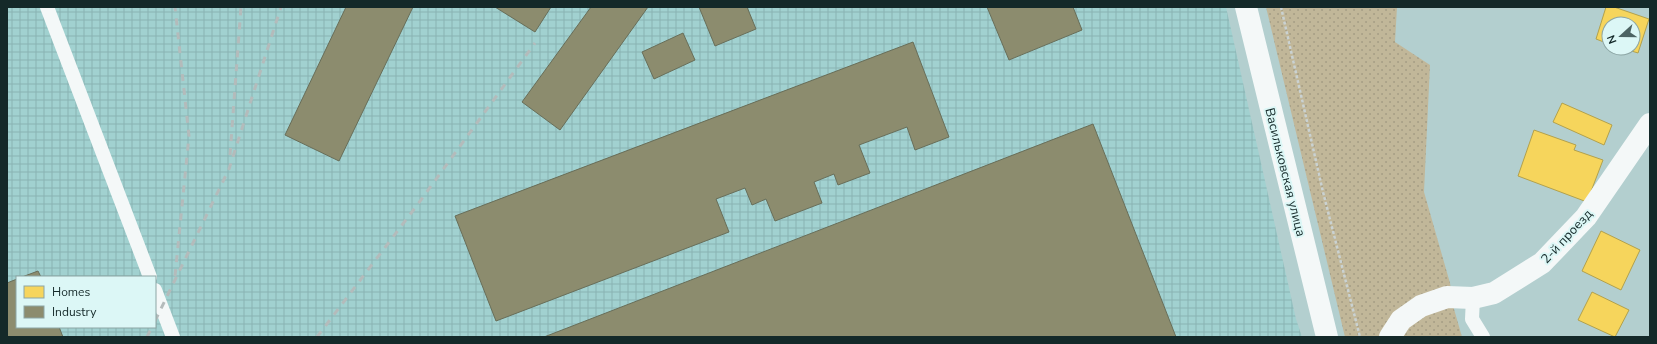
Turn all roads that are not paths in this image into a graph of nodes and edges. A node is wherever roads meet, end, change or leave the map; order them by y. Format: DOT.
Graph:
graph roads {
  1 [pos="47,7"];
  2 [pos="1246,7"];
  3 [pos="1650,124"];
  4 [pos="150,276"];
  5 [pos="156,293"];
  6 [pos="1473,298"];
  7 [pos="173,337"];
  8 [pos="1327,337"];
  9 [pos="1390,337"];
  10 [pos="1483,337"];
  1 -- 4 [label="lane"];
  2 -- 8 [label="street, Васильковская улица"];
  3 -- 6 [label="street, 2-й проезд"];
  5 -- 7 [label="lane"];
  6 -- 9 [label="street, 2-й проезд"];
  6 -- 10 [label="lane"];
}
